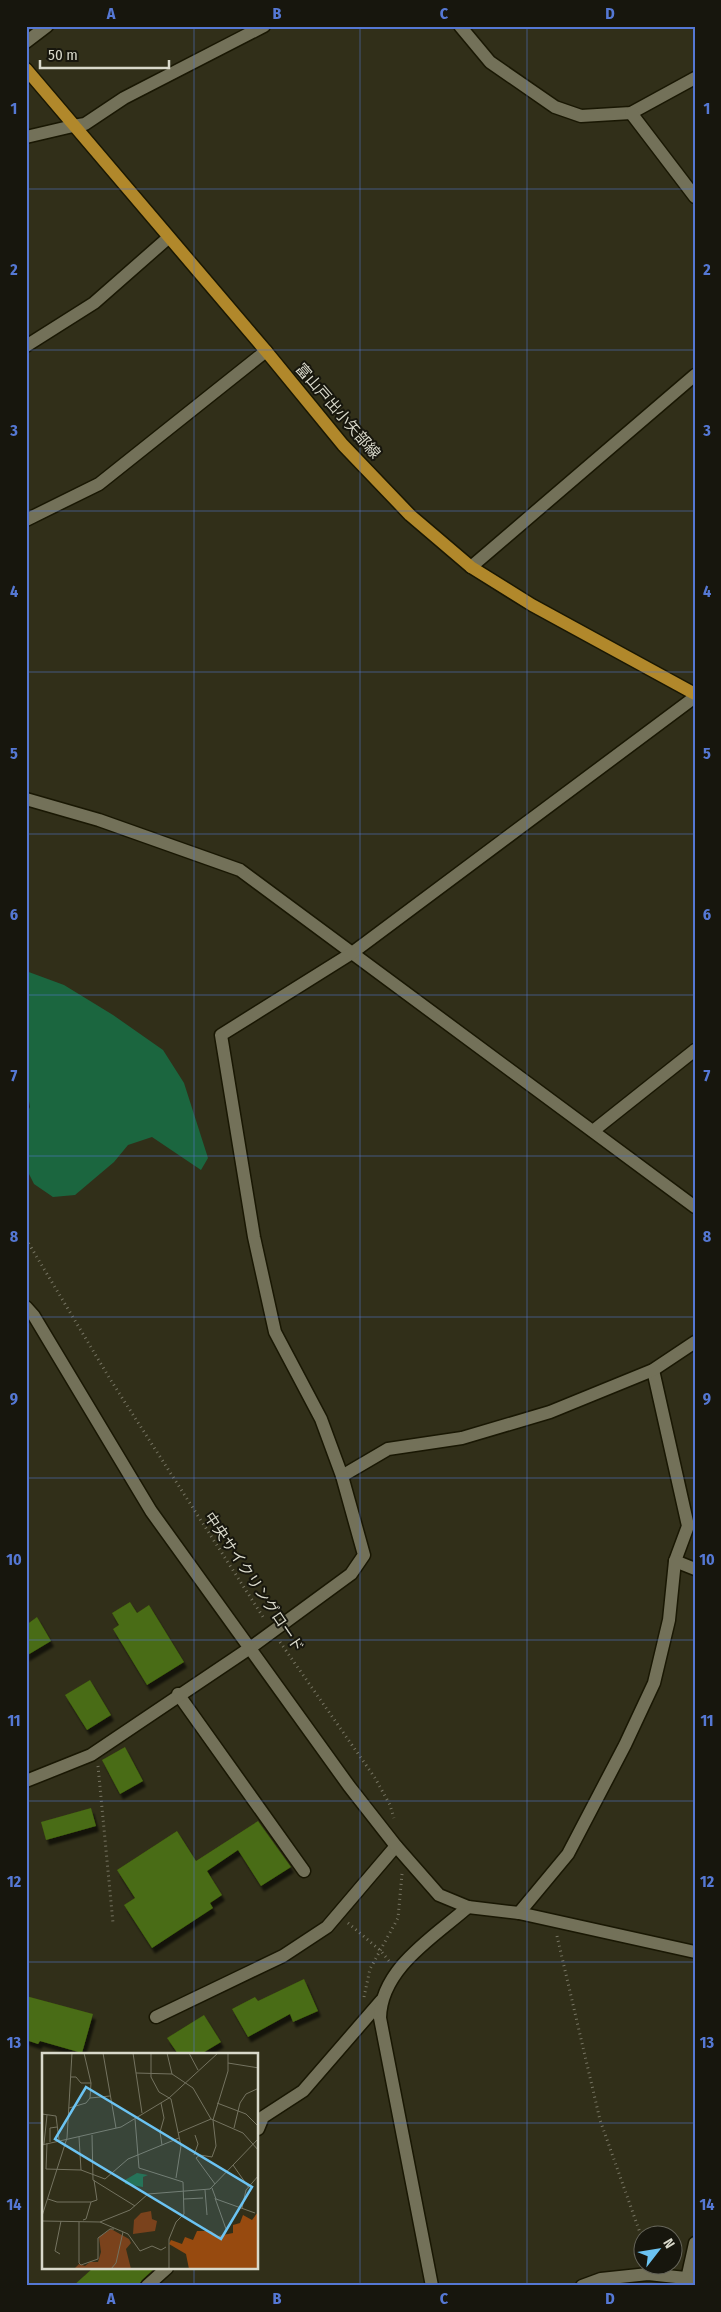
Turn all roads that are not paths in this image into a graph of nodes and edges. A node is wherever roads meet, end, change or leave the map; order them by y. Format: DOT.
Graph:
graph roads {
  1 [pos="47,26"];
  2 [pos="264,26"];
  3 [pos="460,26"];
  4 [pos="26,42"];
  5 [pos="26,69"];
  6 [pos="695,78"];
  7 [pos="631,113"];
  8 [pos="73,126"];
  9 [pos="26,137"];
  10 [pos="695,197"];
  11 [pos="168,238"];
  12 [pos="26,346"];
  13 [pos="266,352"];
  14 [pos="695,375"];
  15 [pos="26,520"];
  16 [pos="471,567"];
  17 [pos="695,695"];
  18 [pos="26,799"];
  19 [pos="352,953"];
  20 [pos="695,1050"];
  21 [pos="593,1131"];
  22 [pos="695,1207"];
  23 [pos="26,1307"];
  24 [pos="695,1342"];
  25 [pos="653,1370"];
  26 [pos="342,1476"];
  27 [pos="691,1525"];
  28 [pos="675,1561"];
  29 [pos="695,1569"];
  30 [pos="250,1648"];
  31 [pos="178,1694"];
  32 [pos="26,1781"];
  33 [pos="398,1849"];
  34 [pos="304,1871"];
  35 [pos="468,1907"];
  36 [pos="519,1913"];
  37 [pos="695,1952"];
  38 [pos="381,2001"];
  39 [pos="156,2017"];
  40 [pos="259,2126"];
  41 [pos="695,2243"];
  42 [pos="165,2270"];
  43 [pos="691,2279"];
  44 [pos="147,2286"];
  45 [pos="432,2286"];
  46 [pos="582,2286"];
  1 -- 4 [label="street"];
  2 -- 8 [label="street"];
  3 -- 7 [label="street"];
  5 -- 8 [label="main road, 富山戸出小矢部線"];
  6 -- 7 [label="street"];
  7 -- 10 [label="street"];
  8 -- 9 [label="street"];
  8 -- 11 [label="main road, 富山戸出小矢部線"];
  11 -- 12 [label="street"];
  11 -- 13 [label="main road, 富山戸出小矢部線"];
  13 -- 15 [label="street"];
  13 -- 16 [label="main road, 富山戸出小矢部線"];
  14 -- 16 [label="street"];
  16 -- 17 [label="main road, 富山戸出小矢部線"];
  17 -- 19 [label="street"];
  18 -- 19 [label="street"];
  19 -- 21 [label="street"];
  19 -- 26 [label="street"];
  20 -- 21 [label="street"];
  21 -- 22 [label="street"];
  23 -- 30 [label="street"];
  24 -- 25 [label="street"];
  25 -- 26 [label="street"];
  25 -- 27 [label="street"];
  26 -- 30 [label="street"];
  27 -- 28 [label="street"];
  28 -- 29 [label="street"];
  28 -- 36 [label="street"];
  30 -- 31 [label="street"];
  30 -- 33 [label="street"];
  31 -- 32 [label="street"];
  31 -- 34 [label="street"];
  33 -- 35 [label="street"];
  33 -- 39 [label="street"];
  35 -- 36 [label="street"];
  35 -- 38 [label="street"];
  36 -- 37 [label="street"];
  38 -- 40 [label="street"];
  38 -- 45 [label="street"];
  41 -- 43 [label="street"];
  42 -- 44 [label="street"];
  43 -- 46 [label="street"];
}
